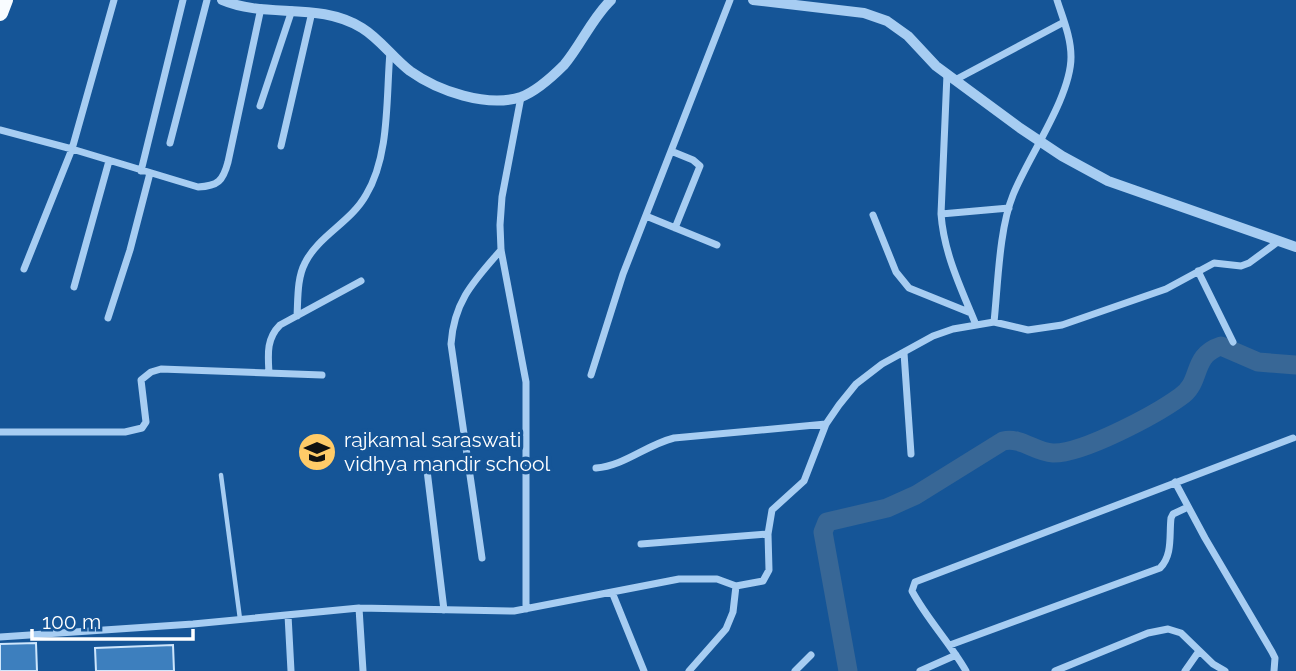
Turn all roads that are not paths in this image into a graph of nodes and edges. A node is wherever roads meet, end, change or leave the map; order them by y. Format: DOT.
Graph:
graph roads {
  1 [pos="5,0"];
  2 [pos="114,0"];
  3 [pos="183,0"];
  4 [pos="207,0"];
  5 [pos="222,0"];
  6 [pos="611,0"];
  7 [pos="730,0"];
  8 [pos="753,0"];
  9 [pos="1058,0"];
  10 [pos="261,8"];
  11 [pos="292,10"];
  12 [pos="312,12"];
  13 [pos="0,13"];
  14 [pos="1064,22"];
  15 [pos="390,51"];
  16 [pos="951,77"];
  17 [pos="521,97"];
  18 [pos="260,106"];
  19 [pos="0,130"];
  20 [pos="1039,142"];
  21 [pos="170,143"];
  22 [pos="281,146"];
  23 [pos="72,149"];
  24 [pos="671,151"];
  25 [pos="109,160"];
  26 [pos="141,171"];
  27 [pos="150,173"];
  28 [pos="1009,208"];
  29 [pos="941,214"];
  30 [pos="873,215"];
  31 [pos="646,216"];
  32 [pos="675,228"];
  33 [pos="1279,241"];
  34 [pos="716,245"];
  35 [pos="1295,245"];
  36 [pos="501,250"];
  37 [pos="24,269"];
  38 [pos="1198,271"];
  39 [pos="361,281"];
  40 [pos="74,287"];
  41 [pos="971,313"];
  42 [pos="297,316"];
  43 [pos="108,318"];
  44 [pos="994,322"];
  45 [pos="976,325"];
  46 [pos="1233,342"];
  47 [pos="904,353"];
  48 [pos="269,373"];
  49 [pos="322,375"];
  50 [pos="591,375"];
  51 [pos="826,424"];
  52 [pos="0,432"];
  53 [pos="1293,438"];
  54 [pos="911,454"];
  55 [pos="426,462"];
  56 [pos="596,468"];
  57 [pos="221,475"];
  58 [pos="1175,482"];
  59 [pos="1188,507"];
  60 [pos="768,534"];
  61 [pos="641,544"];
  62 [pos="482,558"];
  63 [pos="736,586"];
  64 [pos="612,592"];
  65 [pos="359,608"];
  66 [pos="526,609"];
  67 [pos="444,610"];
  68 [pos="288,615"];
  69 [pos="240,619"];
  70 [pos="0,637"];
  71 [pos="950,645"];
  72 [pos="1199,651"];
  73 [pos="811,655"];
  74 [pos="956,655"];
  75 [pos="291,671"];
  76 [pos="363,671"];
  77 [pos="644,671"];
  78 [pos="689,671"];
  79 [pos="795,671"];
  80 [pos="920,671"];
  81 [pos="966,671"];
  82 [pos="1055,671"];
  83 [pos="1185,671"];
  84 [pos="1225,671"];
  85 [pos="1274,671"];
  1 -- 13 [label="highway"];
  2 -- 23 [label="street"];
  3 -- 26 [label="street"];
  4 -- 21 [label="street"];
  5 -- 10 [label="street"];
  6 -- 17 [label="street"];
  7 -- 24 [label="street"];
  8 -- 16 [label="street"];
  9 -- 14 [label="street"];
  10 -- 11 [label="street"];
  10 -- 27 [label="street"];
  11 -- 12 [label="street"];
  11 -- 18 [label="street"];
  12 -- 15 [label="street"];
  12 -- 22 [label="street"];
  14 -- 16 [label="street"];
  14 -- 20 [label="street"];
  15 -- 17 [label="street"];
  15 -- 42 [label="street"];
  16 -- 20 [label="street"];
  16 -- 29 [label="street"];
  17 -- 36 [label="street"];
  19 -- 23 [label="street"];
  20 -- 28 [label="street"];
  20 -- 33 [label="street"];
  23 -- 25 [label="street"];
  23 -- 37 [label="street"];
  24 -- 31 [label="street"];
  24 -- 32 [label="street"];
  25 -- 26 [label="street"];
  25 -- 40 [label="street"];
  26 -- 27 [label="street"];
  27 -- 43 [label="street"];
  28 -- 29 [label="street"];
  28 -- 44 [label="street"];
  29 -- 41 [label="street"];
  30 -- 41 [label="street"];
  31 -- 32 [label="street"];
  31 -- 50 [label="street"];
  32 -- 34 [label="street"];
  33 -- 35 [label="street"];
  33 -- 38 [label="street"];
  36 -- 62 [label="street"];
  36 -- 66 [label="street"];
  38 -- 44 [label="street"];
  38 -- 46 [label="street"];
  39 -- 42 [label="street"];
  41 -- 45 [label="street"];
  42 -- 48 [label="street"];
  44 -- 45 [label="street"];
  45 -- 47 [label="street"];
  47 -- 51 [label="street"];
  47 -- 54 [label="street"];
  48 -- 49 [label="street"];
  48 -- 52 [label="street"];
  51 -- 56 [label="street"];
  51 -- 60 [label="street"];
  53 -- 58 [label="street"];
  55 -- 67 [label="street"];
  57 -- 69 [label="lane"];
  58 -- 59 [label="street"];
  58 -- 71 [label="street"];
  59 -- 71 [label="street"];
  59 -- 85 [label="street"];
  60 -- 61 [label="street"];
  60 -- 63 [label="street"];
  63 -- 64 [label="street"];
  63 -- 78 [label="street"];
  64 -- 66 [label="street"];
  64 -- 77 [label="street"];
  65 -- 67 [label="street"];
  65 -- 68 [label="street"];
  65 -- 76 [label="street"];
  66 -- 67 [label="street"];
  68 -- 69 [label="street"];
  68 -- 75 [label="street"];
  69 -- 70 [label="street"];
  71 -- 74 [label="street"];
  72 -- 82 [label="street"];
  72 -- 83 [label="street"];
  72 -- 84 [label="street"];
  73 -- 79 [label="street"];
  74 -- 80 [label="street"];
  74 -- 81 [label="street"];
}
